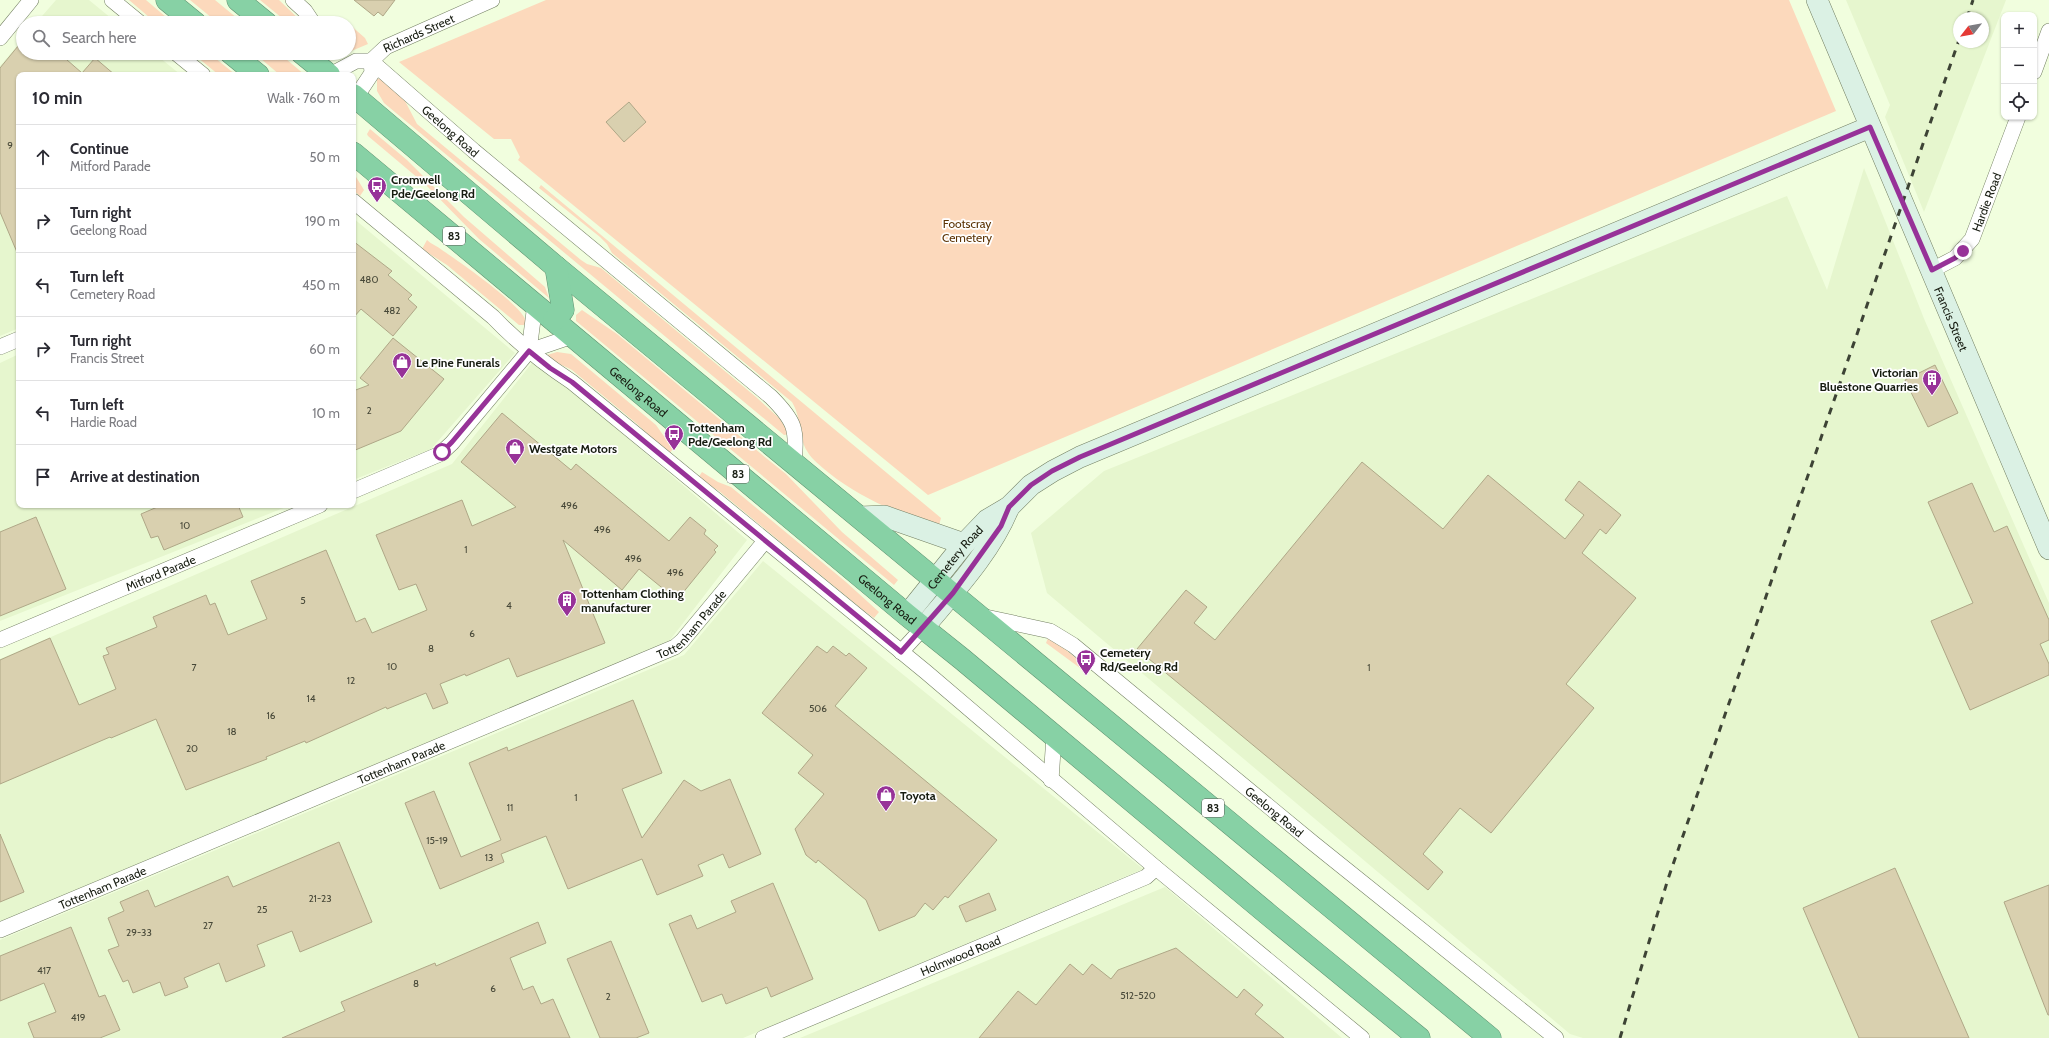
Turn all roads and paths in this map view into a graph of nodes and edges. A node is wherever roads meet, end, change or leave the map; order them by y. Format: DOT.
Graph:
graph roads {
  1 [pos="31,0"];
  2 [pos="112,0"];
  3 [pos="167,0"];
  4 [pos="238,0"];
  5 [pos="293,0"];
  6 [pos="492,0"];
  7 [pos="1817,0"];
  8 [pos="18,16"];
  9 [pos="131,16"];
  10 [pos="186,16"];
  11 [pos="257,16"];
  12 [pos="308,16"];
  13 [pos="16,18"];
  14 [pos="2049,31"];
  15 [pos="0,38"];
  16 [pos="185,60"];
  17 [pos="240,60"];
  18 [pos="313,60"];
  19 [pos="371,61"];
  20 [pos="2037,64"];
  21 [pos="324,67"];
  22 [pos="199,72"];
  23 [pos="254,72"];
  24 [pos="356,94"];
  25 [pos="356,99"];
  26 [pos="2017,120"];
  27 [pos="1870,127"];
  28 [pos="356,156"];
  29 [pos="356,203"];
  30 [pos="556,266"];
  31 [pos="1932,270"];
  32 [pos="534,304"];
  33 [pos="554,320"];
  34 [pos="573,336"];
  35 [pos="16,340"];
  36 [pos="0,347"];
  37 [pos="529,351"];
  38 [pos="794,462"];
  39 [pos="356,490"];
  40 [pos="1009,507"];
  41 [pos="313,508"];
  42 [pos="860,517"];
  43 [pos="764,541"];
  44 [pos="964,544"];
  45 [pos="2049,549"];
  46 [pos="936,580"];
  47 [pos="953,593"];
  48 [pos="980,615"];
  49 [pos="915,622"];
  50 [pos="0,640"];
  51 [pos="901,652"];
  52 [pos="1054,736"];
  53 [pos="1051,780"];
  54 [pos="1156,868"];
  55 [pos="0,930"];
  56 [pos="763,1038"];
  57 [pos="1362,1038"];
  58 [pos="1419,1038"];
  59 [pos="1490,1038"];
  60 [pos="1556,1038"];
  1 -- 8 [label="street"];
  2 -- 9 [label="street"];
  3 -- 10 [label="highway"];
  4 -- 11 [label="highway"];
  5 -- 12 [label="street"];
  6 -- 19 [label="street, Richards Street"];
  7 -- 27 [label="street, Francis Street"];
  13 -- 15 [label="street"];
  14 -- 20 [label="street"];
  16 -- 22 [label="street"];
  17 -- 23 [label="highway"];
  18 -- 21 [label="highway"];
  19 -- 21 [label="street, Richards Street"];
  19 -- 24 [label="street, Richards Street"];
  19 -- 38 [label="street, Geelong Road"];
  25 -- 30 [label="highway, Geelong Road / 83"];
  26 -- 31 [label="street, Hardie Road"];
  27 -- 31 [label="street, Francis Street"];
  27 -- 40 [label="street, Cemetery Road"];
  28 -- 32 [label="highway, Geelong Road / 83"];
  29 -- 37 [label="street"];
  30 -- 33 [label="highway"];
  30 -- 38 [label="highway, Geelong Road / 83"];
  31 -- 45 [label="street, Francis Street"];
  32 -- 33 [label="highway, Geelong Road / 83"];
  32 -- 37 [label="street"];
  33 -- 34 [label="highway, Geelong Road / 83"];
  34 -- 37 [label="street"];
  34 -- 49 [label="highway, Geelong Road / 83"];
  35 -- 36 [label="street"];
  37 -- 39 [label="street"];
  37 -- 43 [label="street"];
  38 -- 42 [label="highway, Geelong Road / 83"];
  40 -- 44 [label="street, Cemetery Road"];
  40 -- 47 [label="street, Cemetery Road"];
  41 -- 50 [label="street, Mitford Parade"];
  42 -- 44 [label="street"];
  42 -- 46 [label="highway, Geelong Road / 83"];
  43 -- 51 [label="street"];
  43 -- 55 [label="street, Tottenham Parade"];
  44 -- 46 [label="street, Cemetery Road"];
  46 -- 47 [label="highway, Geelong Road / 83"];
  46 -- 49 [label="street, Cemetery Road"];
  47 -- 48 [label="highway, Geelong Road / 83"];
  47 -- 49 [label="street, Cemetery Road"];
  48 -- 59 [label="highway, Geelong Road / 83"];
  48 -- 60 [label="street, Geelong Road"];
  49 -- 51 [label="street, Cemetery Road"];
  49 -- 52 [label="highway, Geelong Road / 83"];
  51 -- 53 [label="street"];
  52 -- 53 [label="street"];
  52 -- 58 [label="highway, Geelong Road / 83"];
  53 -- 54 [label="street"];
  54 -- 56 [label="street, Holmwood Road"];
  54 -- 57 [label="street"];
}
